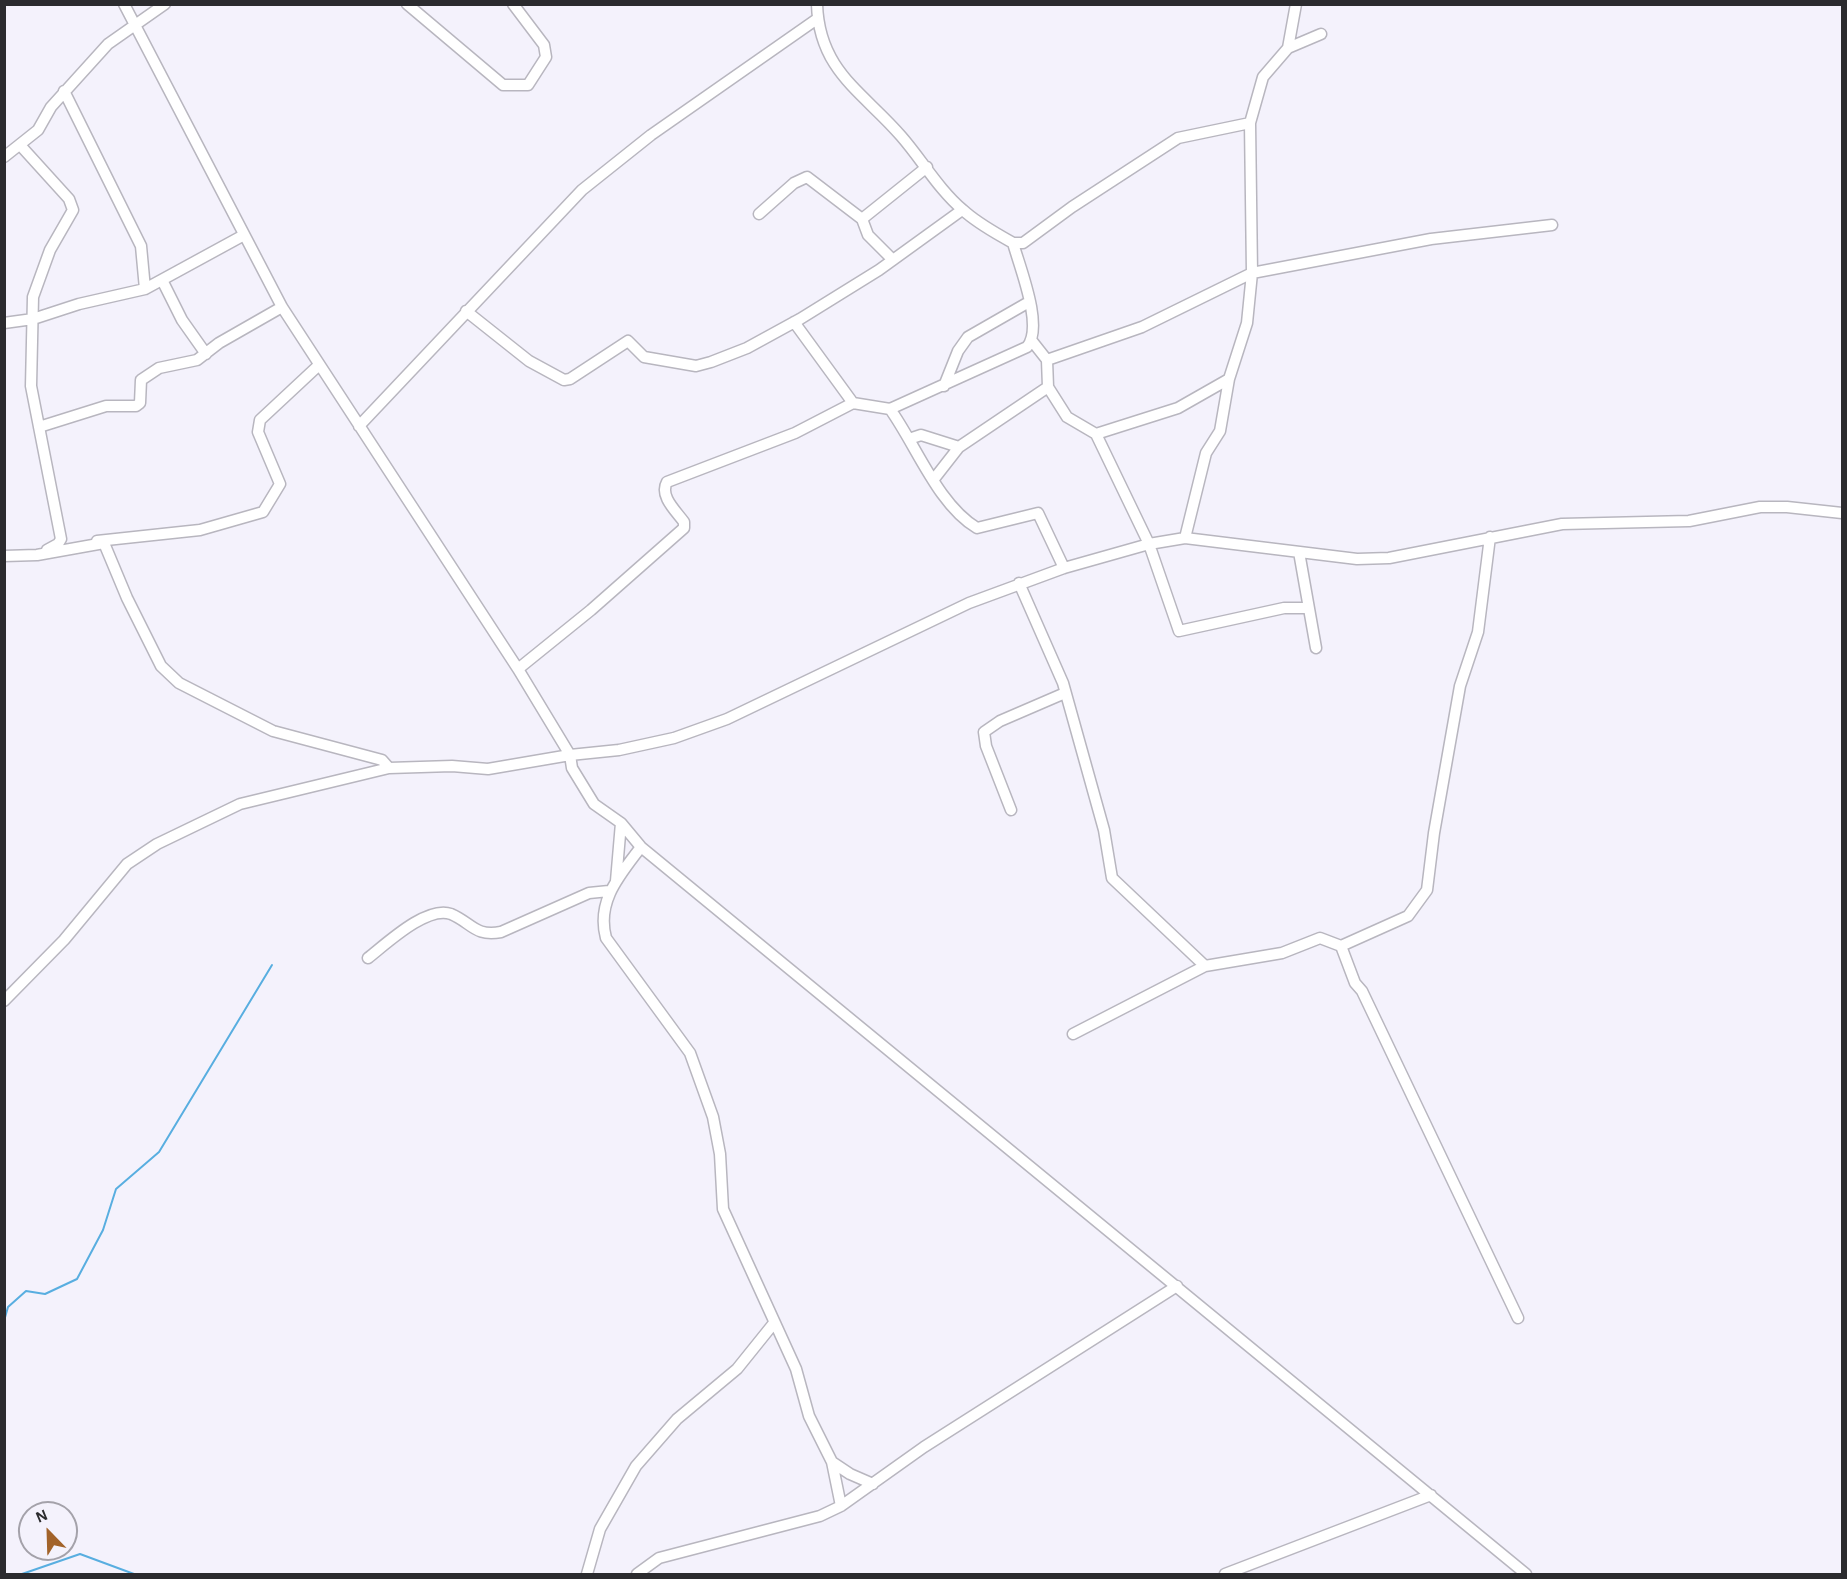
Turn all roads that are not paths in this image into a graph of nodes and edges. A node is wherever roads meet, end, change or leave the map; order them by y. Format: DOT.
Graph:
graph roads {
  1 [pos="124,4"];
  2 [pos="165,4"];
  3 [pos="407,4"];
  4 [pos="513,4"];
  5 [pos="817,4"];
  6 [pos="1296,4"];
  7 [pos="818,19"];
  8 [pos="134,25"];
  9 [pos="1321,34"];
  10 [pos="1288,48"];
  11 [pos="64,91"];
  12 [pos="1251,123"];
  13 [pos="20,145"];
  14 [pos="4,157"];
  15 [pos="927,167"];
  16 [pos="962,210"];
  17 [pos="759,214"];
  18 [pos="862,219"];
  19 [pos="1552,225"];
  20 [pos="244,235"];
  21 [pos="1013,243"];
  22 [pos="893,260"];
  23 [pos="1252,273"];
  24 [pos="162,280"];
  25 [pos="145,289"];
  26 [pos="1029,302"];
  27 [pos="282,307"];
  28 [pos="466,311"];
  29 [pos="33,320"];
  30 [pos="794,322"];
  31 [pos="4,323"];
  32 [pos="1032,341"];
  33 [pos="206,354"];
  34 [pos="1047,360"];
  35 [pos="319,365"];
  36 [pos="1229,379"];
  37 [pos="944,386"];
  38 [pos="1048,387"];
  39 [pos="852,403"];
  40 [pos="890,410"];
  41 [pos="359,426"];
  42 [pos="39,427"];
  43 [pos="1096,434"];
  44 [pos="909,439"];
  45 [pos="960,447"];
  46 [pos="934,479"];
  47 [pos="1842,513"];
  48 [pos="1490,537"];
  49 [pos="1185,538"];
  50 [pos="58,544"];
  51 [pos="1149,544"];
  52 [pos="1299,552"];
  53 [pos="36,555"];
  54 [pos="4,556"];
  55 [pos="1064,568"];
  56 [pos="1019,583"];
  57 [pos="1307,608"];
  58 [pos="1316,648"];
  59 [pos="518,669"];
  60 [pos="1065,693"];
  61 [pos="570,755"];
  62 [pos="389,768"];
  63 [pos="1011,810"];
  64 [pos="621,823"];
  65 [pos="641,847"];
  66 [pos="616,881"];
  67 [pos="609,891"];
  68 [pos="1341,946"];
  69 [pos="368,958"];
  70 [pos="1205,966"];
  71 [pos="4,1001"];
  72 [pos="1073,1034"];
  73 [pos="1177,1286"];
  74 [pos="1518,1318"];
  75 [pos="774,1323"];
  76 [pos="832,1462"];
  77 [pos="873,1484"];
  78 [pos="1431,1495"];
  79 [pos="841,1506"];
  80 [pos="587,1575"];
  81 [pos="637,1575"];
  82 [pos="1225,1575"];
  83 [pos="1526,1575"];
  1 -- 8 [label="street"];
  2 -- 8 [label="street"];
  3 -- 4 [label="street"];
  5 -- 7 [label="street"];
  6 -- 10 [label="street"];
  7 -- 15 [label="street"];
  7 -- 28 [label="street"];
  8 -- 11 [label="street"];
  8 -- 20 [label="street"];
  9 -- 10 [label="street"];
  10 -- 12 [label="street"];
  11 -- 13 [label="street"];
  11 -- 25 [label="street"];
  12 -- 21 [label="street"];
  12 -- 23 [label="street"];
  13 -- 14 [label="street"];
  13 -- 29 [label="street"];
  15 -- 16 [label="street"];
  15 -- 18 [label="street"];
  16 -- 21 [label="street"];
  16 -- 22 [label="street"];
  17 -- 18 [label="street"];
  18 -- 22 [label="street"];
  19 -- 23 [label="street"];
  20 -- 24 [label="street"];
  20 -- 27 [label="street"];
  21 -- 26 [label="street"];
  22 -- 30 [label="street"];
  23 -- 34 [label="street"];
  23 -- 36 [label="street"];
  24 -- 25 [label="street"];
  24 -- 33 [label="street"];
  25 -- 29 [label="street"];
  26 -- 32 [label="street"];
  26 -- 37 [label="street"];
  27 -- 33 [label="street"];
  27 -- 35 [label="street"];
  28 -- 30 [label="street"];
  28 -- 41 [label="street"];
  29 -- 31 [label="street"];
  29 -- 42 [label="street"];
  30 -- 39 [label="street"];
  32 -- 34 [label="street"];
  32 -- 37 [label="street"];
  33 -- 42 [label="street"];
  34 -- 38 [label="street"];
  35 -- 41 [label="street"];
  35 -- 50 [label="street"];
  36 -- 43 [label="street"];
  36 -- 49 [label="street"];
  37 -- 40 [label="street"];
  38 -- 43 [label="street"];
  38 -- 45 [label="street"];
  39 -- 40 [label="street"];
  39 -- 59 [label="street"];
  40 -- 44 [label="street"];
  41 -- 59 [label="street"];
  42 -- 50 [label="street"];
  43 -- 51 [label="street"];
  44 -- 45 [label="street"];
  44 -- 46 [label="street"];
  45 -- 46 [label="street"];
  46 -- 55 [label="street"];
  47 -- 48 [label="street"];
  48 -- 52 [label="street"];
  48 -- 68 [label="street"];
  49 -- 51 [label="street"];
  49 -- 52 [label="street"];
  50 -- 53 [label="street"];
  51 -- 55 [label="street"];
  51 -- 57 [label="street"];
  52 -- 57 [label="street"];
  53 -- 54 [label="street"];
  53 -- 62 [label="street"];
  55 -- 56 [label="street"];
  56 -- 60 [label="street"];
  56 -- 61 [label="street"];
  57 -- 58 [label="street"];
  59 -- 61 [label="street"];
  60 -- 63 [label="street"];
  60 -- 70 [label="street"];
  61 -- 62 [label="street"];
  61 -- 64 [label="street"];
  62 -- 71 [label="street"];
  64 -- 65 [label="street"];
  64 -- 66 [label="street"];
  65 -- 66 [label="street"];
  65 -- 73 [label="street"];
  66 -- 67 [label="street"];
  67 -- 69 [label="street"];
  67 -- 75 [label="street"];
  68 -- 70 [label="street"];
  68 -- 74 [label="street"];
  70 -- 72 [label="street"];
  73 -- 77 [label="street"];
  73 -- 78 [label="street"];
  75 -- 76 [label="street"];
  75 -- 80 [label="street"];
  76 -- 77 [label="street"];
  76 -- 79 [label="street"];
  77 -- 79 [label="street"];
  78 -- 82 [label="street"];
  78 -- 83 [label="street"];
  79 -- 81 [label="street"];
}
